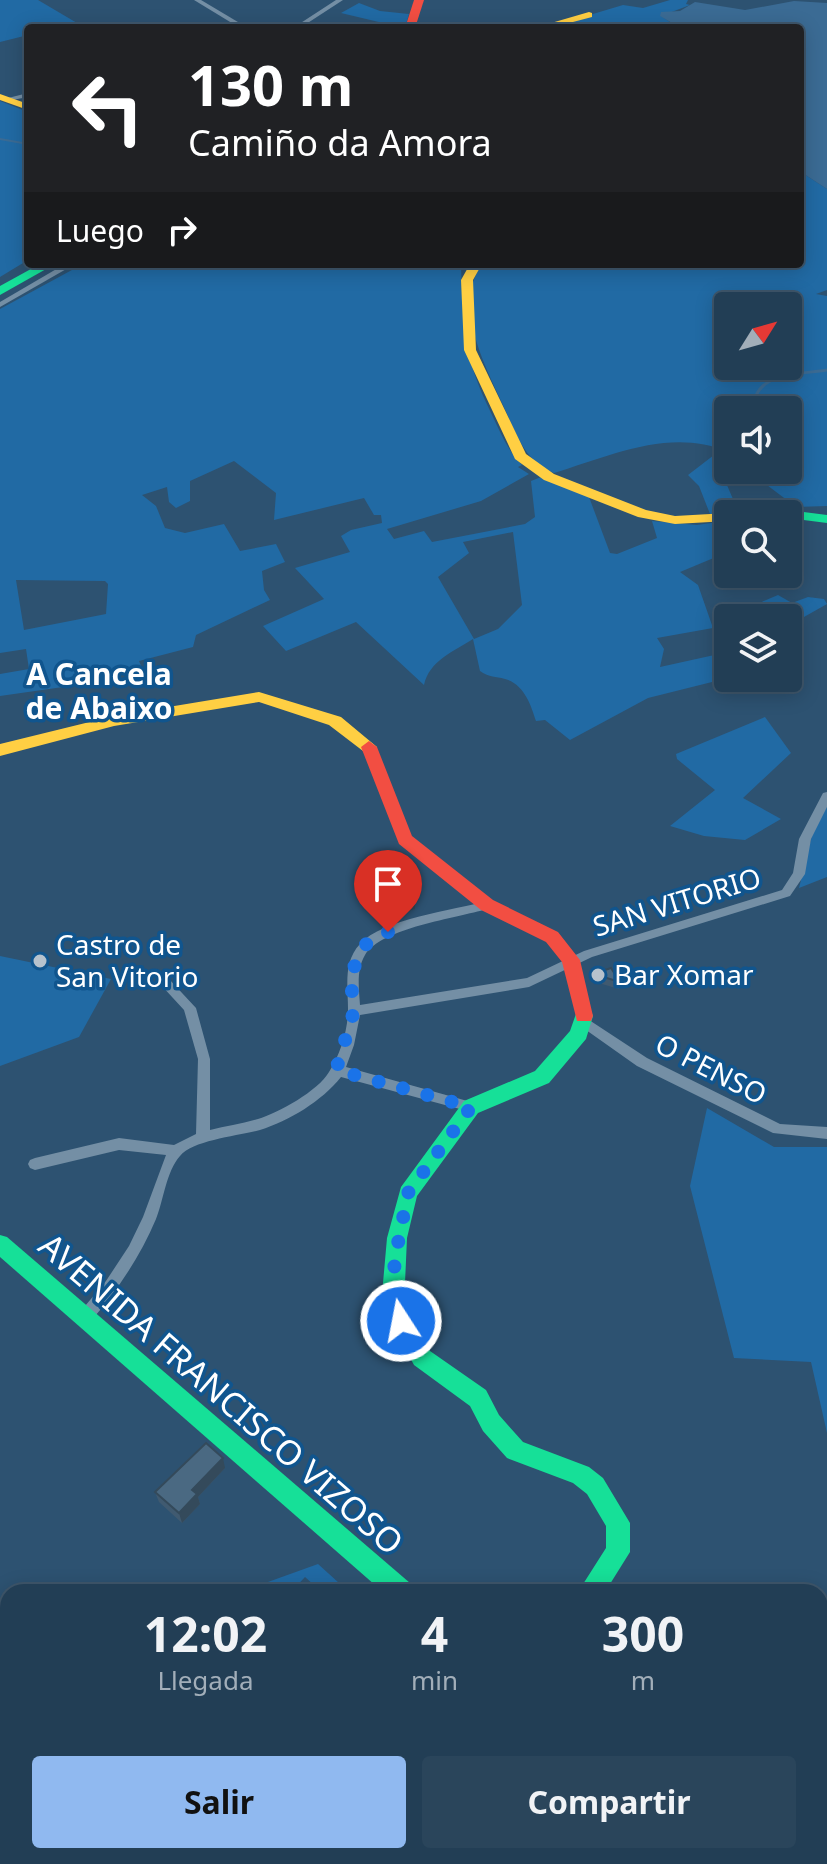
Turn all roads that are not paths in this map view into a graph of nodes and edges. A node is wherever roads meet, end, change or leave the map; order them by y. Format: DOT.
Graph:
graph roads {
  1 [pos="197,0"];
  2 [pos="340,0"];
  3 [pos="419,0"];
  4 [pos="582,12"];
  5 [pos="238,24"];
  6 [pos="302,24"];
  7 [pos="411,24"];
  8 [pos="548,24"];
  9 [pos="24,96"];
  10 [pos="4,98"];
  11 [pos="24,106"];
  12 [pos="42,268"];
  13 [pos="64,268"];
  14 [pos="474,268"];
  15 [pos="0,291"];
  16 [pos="0,305"];
  17 [pos="802,516"];
  18 [pos="714,518"];
  19 [pos="827,519"];
  20 [pos="0,750"];
  21 [pos="827,796"];
  22 [pos="487,905"];
  23 [pos="571,960"];
  24 [pos="165,982"];
  25 [pos="354,1011"];
  26 [pos="583,1021"];
  27 [pos="336,1070"];
  28 [pos="471,1107"];
  29 [pos="827,1133"];
  30 [pos="203,1139"];
  31 [pos="176,1151"];
  32 [pos="35,1164"];
  33 [pos="0,1244"];
  34 [pos="85,1317"];
  35 [pos="392,1584"];
  36 [pos="596,1584"];
  1 -- 5 [label="street"];
  2 -- 6 [label="street"];
  3 -- 7 [label="main road"];
  4 -- 8 [label="main road"];
  9 -- 10 [label="street"];
  10 -- 11 [label="main road"];
  12 -- 15 [label="main road"];
  13 -- 16 [label="street"];
  14 -- 18 [label="main road"];
  17 -- 19 [label="main road"];
  20 -- 22 [label="main road"];
  21 -- 23 [label="street, SAN VITORIO"];
  22 -- 23 [label="main road"];
  22 -- 25 [label="street"];
  23 -- 25 [label="street, SAN VITORIO"];
  23 -- 26 [label="main road"];
  24 -- 30 [label="street"];
  25 -- 27 [label="street"];
  26 -- 28 [label="main road"];
  26 -- 29 [label="street, O PENSO"];
  27 -- 28 [label="street"];
  27 -- 30 [label="street"];
  28 -- 36 [label="main road"];
  30 -- 31 [label="street"];
  31 -- 32 [label="street"];
  31 -- 34 [label="street"];
  33 -- 34 [label="main road, AVENIDA FRANCISCO VIZOSO"];
  34 -- 35 [label="main road, AVENIDA FRANCISCO VIZOSO"];
}
